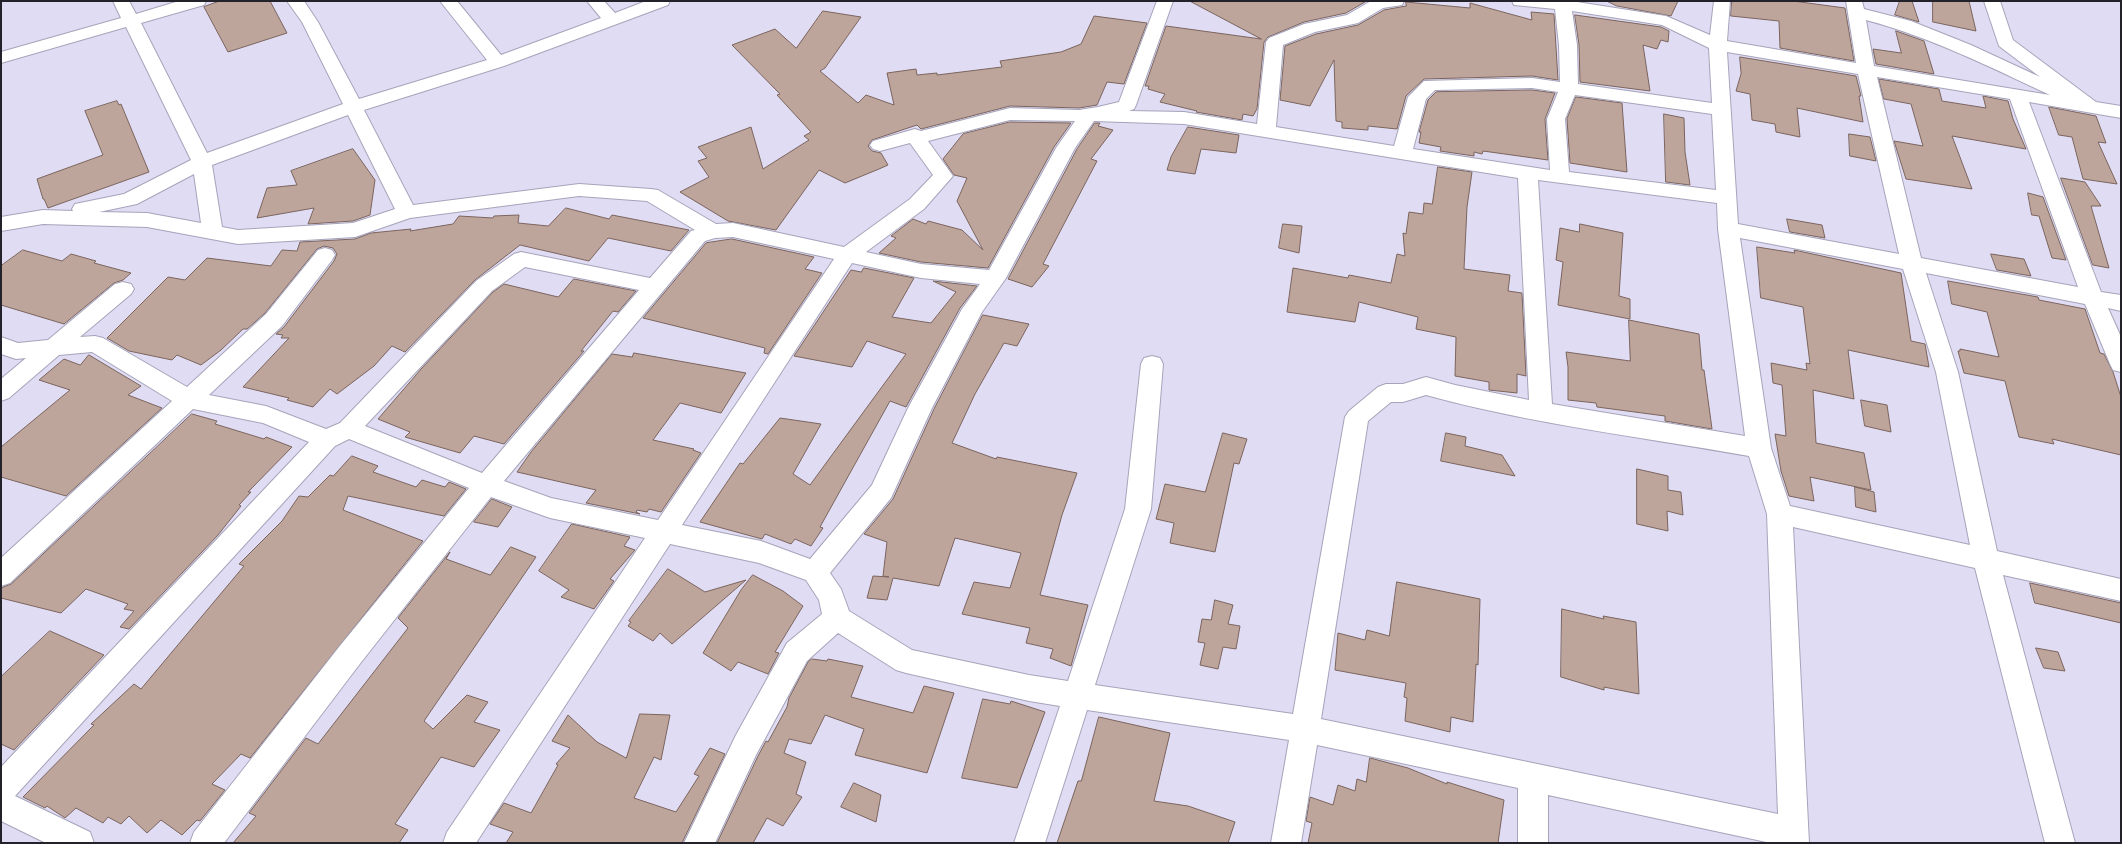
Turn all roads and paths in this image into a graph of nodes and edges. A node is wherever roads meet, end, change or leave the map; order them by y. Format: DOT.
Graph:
graph roads {
  1 [pos="121,1"];
  2 [pos="198,1"];
  3 [pos="295,1"];
  4 [pos="448,1"];
  5 [pos="595,1"];
  6 [pos="662,1"];
  7 [pos="1165,1"];
  8 [pos="1396,1"];
  9 [pos="1520,1"];
  10 [pos="1722,1"];
  11 [pos="1992,1"];
  12 [pos="1563,6"];
  13 [pos="1854,6"];
  14 [pos="611,19"];
  15 [pos="132,21"];
  16 [pos="1718,45"];
  17 [pos="1,58"];
  18 [pos="498,62"];
  19 [pos="1866,69"];
  20 [pos="1569,88"];
  21 [pos="2017,94"];
  22 [pos="353,107"];
  23 [pos="2092,107"];
  24 [pos="1721,110"];
  25 [pos="2121,112"];
  26 [pos="1089,115"];
  27 [pos="1266,130"];
  28 [pos="916,138"];
  29 [pos="880,145"];
  30 [pos="1402,152"];
  31 [pos="202,162"];
  32 [pos="1528,173"];
  33 [pos="1560,177"];
  34 [pos="1725,198"];
  35 [pos="408,212"];
  36 [pos="44,217"];
  37 [pos="1,224"];
  38 [pos="1728,229"];
  39 [pos="713,230"];
  40 [pos="213,233"];
  41 [pos="847,255"];
  42 [pos="325,256"];
  43 [pos="1912,264"];
  44 [pos="995,278"];
  45 [pos="654,286"];
  46 [pos="123,289"];
  47 [pos="2093,298"];
  48 [pos="2121,303"];
  49 [pos="1,345"];
  50 [pos="52,349"];
  51 [pos="1152,364"];
  52 [pos="2121,364"];
  53 [pos="1,392"];
  54 [pos="190,400"];
  55 [pos="1541,411"];
  56 [pos="338,434"];
  57 [pos="1760,448"];
  58 [pos="486,485"];
  59 [pos="1780,514"];
  60 [pos="664,533"];
  61 [pos="1986,560"];
  62 [pos="815,572"];
  63 [pos="1,575"];
  64 [pos="2121,590"];
  65 [pos="837,618"];
  66 [pos="1078,695"];
  67 [pos="1304,729"];
  68 [pos="1533,777"];
  69 [pos="1,789"];
  70 [pos="1,805"];
  71 [pos="1793,838"];
  72 [pos="79,843"];
  73 [pos="205,843"];
  74 [pos="458,843"];
  75 [pos="699,843"];
  76 [pos="1029,843"];
  77 [pos="1286,843"];
  78 [pos="1533,843"];
  79 [pos="2060,843"];
  1 -- 15 [label="street"];
  2 -- 15 [label="street"];
  3 -- 22 [label="street"];
  4 -- 18 [label="street"];
  5 -- 14 [label="street"];
  6 -- 14 [label="street"];
  7 -- 26 [label="street"];
  8 -- 27 [label="street"];
  9 -- 12 [label="street"];
  10 -- 16 [label="street"];
  11 -- 23 [label="street"];
  12 -- 16 [label="street"];
  12 -- 20 [label="street"];
  13 -- 19 [label="street"];
  13 -- 23 [label="street"];
  14 -- 18 [label="street"];
  15 -- 17 [label="street"];
  15 -- 31 [label="street"];
  16 -- 19 [label="street"];
  16 -- 24 [label="street"];
  18 -- 22 [label="street"];
  19 -- 21 [label="street"];
  19 -- 43 [label="street"];
  20 -- 24 [label="street"];
  20 -- 30 [label="street"];
  20 -- 33 [label="street"];
  21 -- 23 [label="street"];
  21 -- 47 [label="street"];
  22 -- 31 [label="street"];
  22 -- 35 [label="street"];
  23 -- 25 [label="street"];
  24 -- 34 [label="street"];
  26 -- 27 [label="street"];
  26 -- 28 [label="street"];
  26 -- 44 [label="street"];
  27 -- 30 [label="street"];
  28 -- 29 [label="street"];
  28 -- 41 [label="street"];
  30 -- 32 [label="street"];
  31 -- 36 [label="street"];
  31 -- 40 [label="street"];
  32 -- 33 [label="street"];
  32 -- 55 [label="street"];
  33 -- 34 [label="street"];
  34 -- 38 [label="street"];
  35 -- 39 [label="street"];
  35 -- 40 [label="street"];
  36 -- 37 [label="street"];
  36 -- 40 [label="street"];
  38 -- 43 [label="street"];
  38 -- 57 [label="street"];
  39 -- 41 [label="street"];
  39 -- 45 [label="street"];
  41 -- 44 [label="street"];
  41 -- 60 [label="street"];
  42 -- 54 [label="street"];
  43 -- 47 [label="street"];
  43 -- 61 [label="street"];
  44 -- 62 [label="street"];
  45 -- 56 [label="street"];
  45 -- 58 [label="street"];
  46 -- 50 [label="street"];
  47 -- 48 [label="street"];
  47 -- 52 [label="street"];
  49 -- 50 [label="street"];
  50 -- 53 [label="street"];
  50 -- 54 [label="street"];
  51 -- 66 [label="street"];
  54 -- 56 [label="street"];
  54 -- 63 [label="street"];
  55 -- 57 [label="street"];
  55 -- 67 [label="street"];
  56 -- 58 [label="street"];
  56 -- 69 [label="street"];
  57 -- 59 [label="street"];
  58 -- 60 [label="street"];
  58 -- 73 [label="street"];
  59 -- 61 [label="street"];
  59 -- 71 [label="street"];
  60 -- 62 [label="street"];
  60 -- 74 [label="street"];
  61 -- 64 [label="street"];
  61 -- 79 [label="street"];
  62 -- 65 [label="street"];
  65 -- 66 [label="street"];
  65 -- 75 [label="street"];
  66 -- 67 [label="street"];
  66 -- 76 [label="street"];
  67 -- 68 [label="street"];
  67 -- 77 [label="street"];
  68 -- 71 [label="street"];
  68 -- 78 [label="street"];
  70 -- 72 [label="street"];
}
